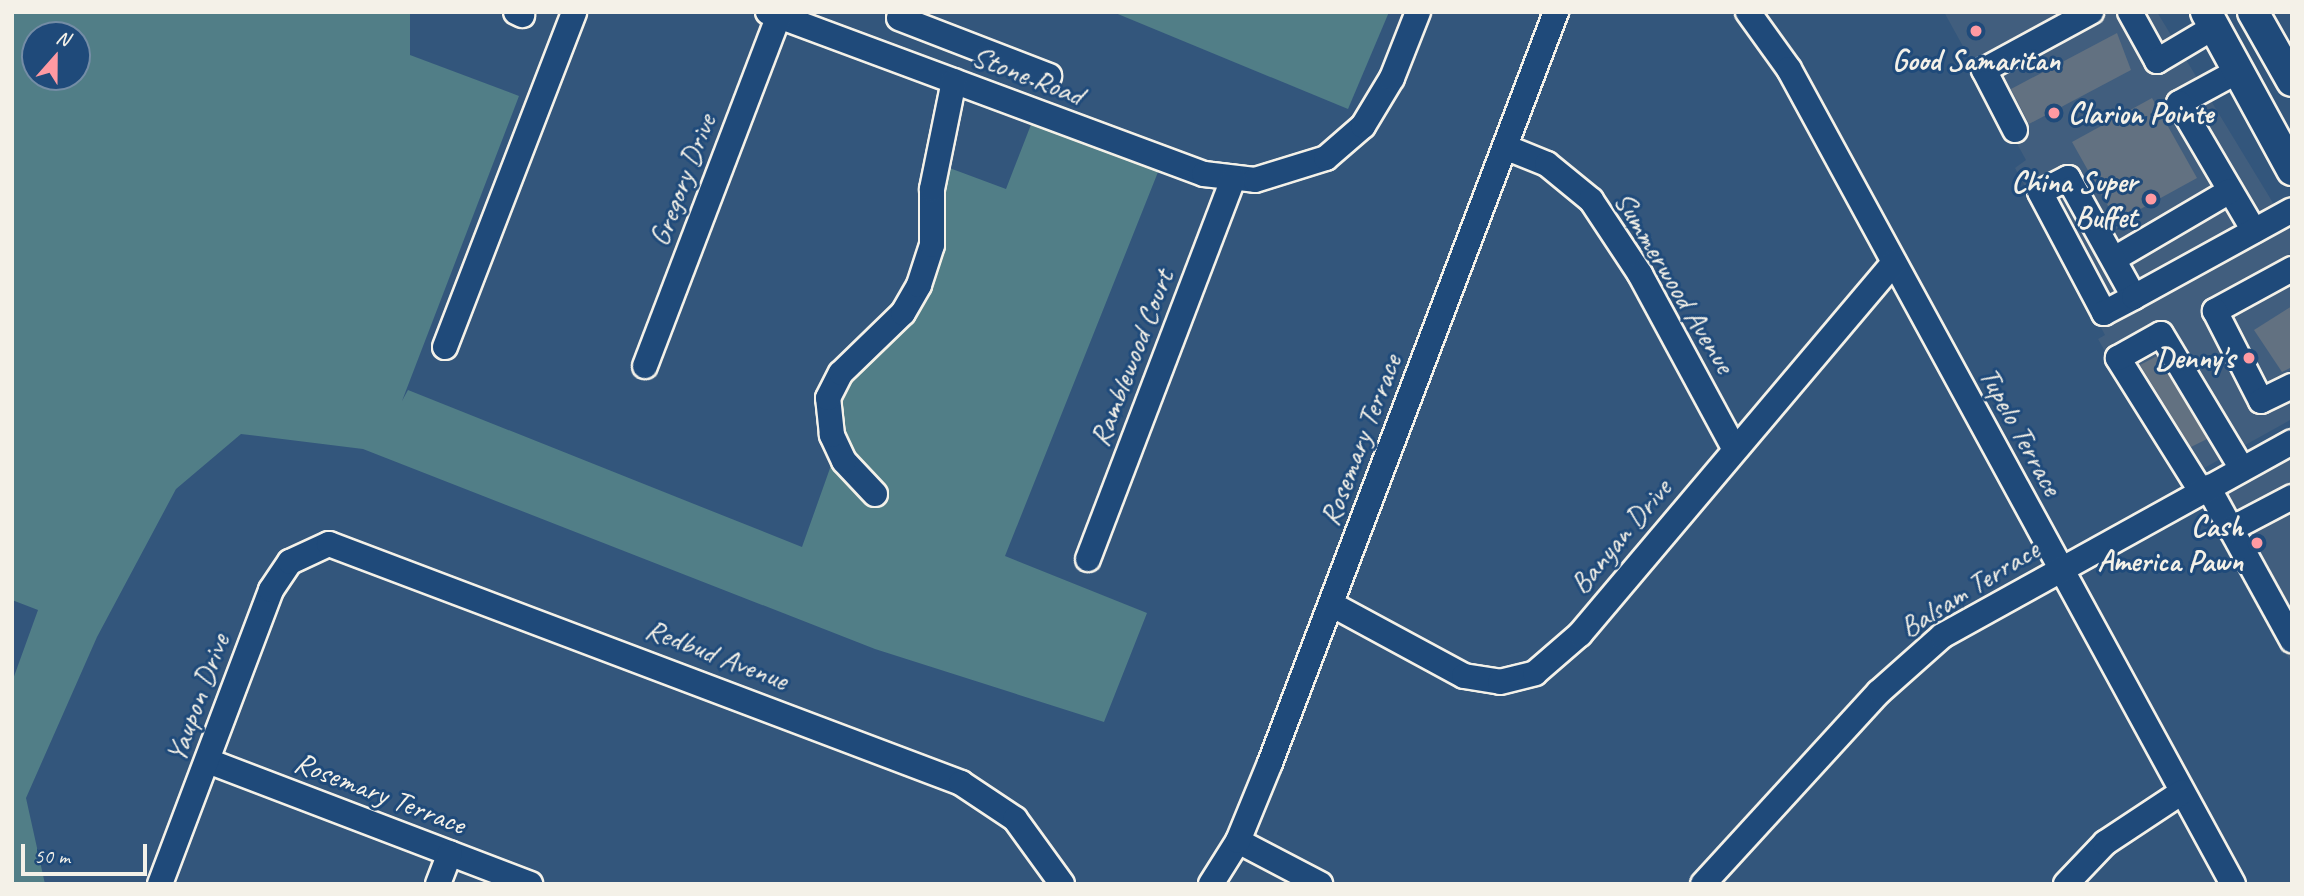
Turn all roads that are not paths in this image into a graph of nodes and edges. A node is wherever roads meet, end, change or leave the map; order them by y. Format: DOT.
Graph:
graph roads {
  1 [pos="574,12"];
  2 [pos="1418,12"];
  3 [pos="1556,12"];
  4 [pos="1748,12"];
  5 [pos="2091,12"];
  6 [pos="2130,12"];
  7 [pos="2256,13"];
  8 [pos="774,14"];
  9 [pos="900,15"];
  10 [pos="2210,20"];
  11 [pos="2277,52"];
  12 [pos="884,55"];
  13 [pos="2238,71"];
  14 [pos="1049,76"];
  15 [pos="954,81"];
  16 [pos="2292,81"];
  17 [pos="2015,130"];
  18 [pos="1505,147"];
  19 [pos="2292,170"];
  20 [pos="1233,179"];
  21 [pos="2230,191"];
  22 [pos="2292,210"];
  23 [pos="2254,231"];
  24 [pos="2114,259"];
  25 [pos="1894,264"];
  26 [pos="2292,270"];
  27 [pos="2134,297"];
  28 [pos="445,347"];
  29 [pos="645,366"];
  30 [pos="2292,386"];
  31 [pos="2292,442"];
  32 [pos="1734,448"];
  33 [pos="2242,469"];
  34 [pos="2204,489"];
  35 [pos="874,494"];
  36 [pos="2292,497"];
  37 [pos="2231,529"];
  38 [pos="313,549"];
  39 [pos="1088,559"];
  40 [pos="2060,568"];
  41 [pos="1331,604"];
  42 [pos="2285,611"];
  43 [pos="2292,640"];
  44 [pos="208,761"];
  45 [pos="2182,792"];
  46 [pos="1238,841"];
  47 [pos="450,853"];
  48 [pos="160,884"];
  49 [pos="438,884"];
  50 [pos="530,884"];
  51 [pos="1062,884"];
  52 [pos="1211,884"];
  53 [pos="1320,884"];
  54 [pos="1703,884"];
  55 [pos="2066,884"];
  56 [pos="2233,884"];
  1 -- 28 [label="street"];
  2 -- 20 [label="street, Stone Road"];
  3 -- 18 [label="street, Rosemary Terrace"];
  4 -- 25 [label="street, Tupelo Terrace"];
  5 -- 17 [label="street"];
  6 -- 10 [label="street"];
  7 -- 10 [label="main road"];
  7 -- 11 [label="main road"];
  8 -- 12 [label="street, Stone Road"];
  8 -- 29 [label="street, Gregory Drive"];
  9 -- 12 [label="street"];
  9 -- 14 [label="street"];
  10 -- 13 [label="main road"];
  11 -- 13 [label="main road"];
  11 -- 16 [label="main road"];
  12 -- 15 [label="street, Stone Road"];
  13 -- 19 [label="main road"];
  13 -- 21 [label="street"];
  15 -- 20 [label="street, Stone Road"];
  15 -- 35 [label="street"];
  18 -- 32 [label="street, Summerwood Avenue"];
  18 -- 41 [label="street, Rosemary Terrace"];
  20 -- 39 [label="street, Ramblewood Court"];
  21 -- 23 [label="street"];
  21 -- 24 [label="street"];
  22 -- 23 [label="street"];
  23 -- 27 [label="street"];
  24 -- 27 [label="street"];
  24 -- 27 [label="street"];
  25 -- 32 [label="street, Banyan Drive"];
  25 -- 40 [label="street, Tupelo Terrace"];
  26 -- 30 [label="street"];
  31 -- 33 [label="street, Balsam Terrace"];
  32 -- 41 [label="street, Banyan Drive"];
  33 -- 34 [label="street, Balsam Terrace"];
  33 -- 34 [label="street"];
  34 -- 37 [label="street"];
  34 -- 40 [label="street, Balsam Terrace"];
  36 -- 37 [label="street"];
  37 -- 42 [label="street"];
  38 -- 44 [label="street, Yaupon Drive"];
  38 -- 51 [label="street, Redbud Avenue"];
  40 -- 45 [label="street, Tupelo Terrace"];
  40 -- 54 [label="street, Balsam Terrace"];
  41 -- 46 [label="street, Rosemary Terrace"];
  42 -- 43 [label="street"];
  44 -- 47 [label="street, Rosemary Terrace"];
  44 -- 48 [label="street, Yaupon Drive"];
  45 -- 55 [label="street"];
  45 -- 56 [label="street, Tupelo Terrace"];
  46 -- 52 [label="street, Rosemary Terrace"];
  46 -- 53 [label="street"];
  47 -- 49 [label="street"];
  47 -- 50 [label="street, Rosemary Terrace"];
}
